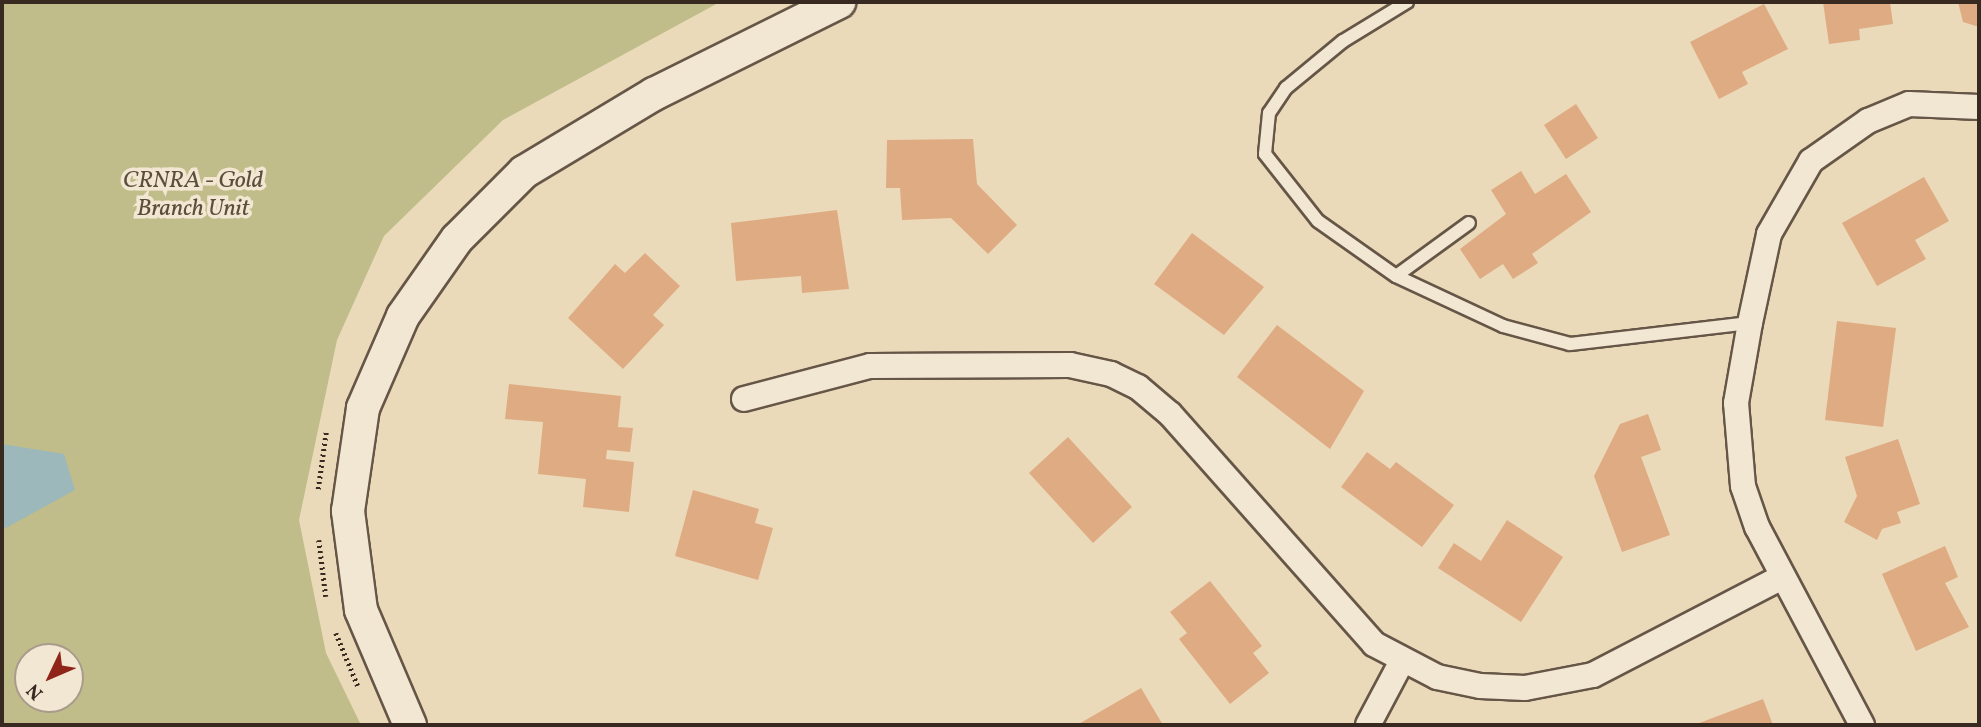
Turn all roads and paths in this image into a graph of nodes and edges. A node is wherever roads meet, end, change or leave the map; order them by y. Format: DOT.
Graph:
graph roads {
  1 [pos="839,2"];
  2 [pos="1407,2"];
  3 [pos="1979,107"];
  4 [pos="1469,223"];
  5 [pos="1396,276"];
  6 [pos="1751,323"];
  7 [pos="744,399"];
  8 [pos="329,420"];
  9 [pos="318,497"];
  10 [pos="318,530"];
  11 [pos="1782,577"];
  12 [pos="328,606"];
  13 [pos="331,619"];
  14 [pos="1402,662"];
  15 [pos="362,695"];
  16 [pos="410,725"];
  17 [pos="1368,725"];
  18 [pos="1862,725"];
  1 -- 16 [label="street"];
  2 -- 5 [label="lane"];
  3 -- 6 [label="street"];
  4 -- 5 [label="lane"];
  5 -- 6 [label="lane"];
  6 -- 11 [label="street"];
  7 -- 14 [label="street"];
  8 -- 9 [label="path"];
  10 -- 12 [label="path"];
  11 -- 14 [label="street"];
  11 -- 18 [label="street"];
  13 -- 15 [label="path"];
  14 -- 17 [label="street"];
}
